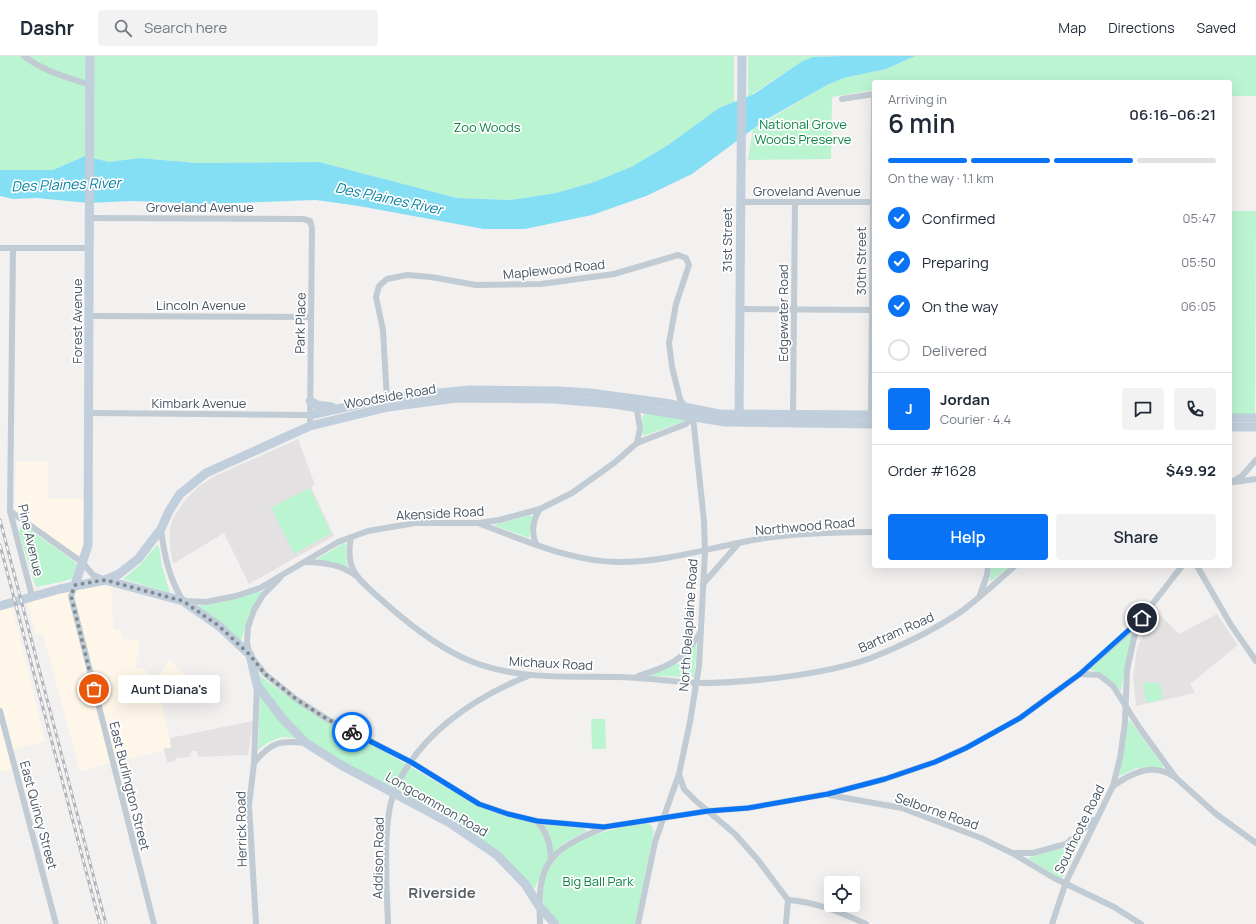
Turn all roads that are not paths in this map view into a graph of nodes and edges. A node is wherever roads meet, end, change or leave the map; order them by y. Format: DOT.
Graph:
graph roads {
  1 [pos="24,56"];
  2 [pos="90,56"];
  3 [pos="742,56"];
  4 [pos="90,85"];
  5 [pos="872,94"];
  6 [pos="842,98"];
  7 [pos="740,202"];
  8 [pos="795,202"];
  9 [pos="872,202"];
  10 [pos="90,213"];
  11 [pos="310,221"];
  12 [pos="0,248"];
  13 [pos="13,248"];
  14 [pos="90,248"];
  15 [pos="740,309"];
  16 [pos="794,310"];
  17 [pos="872,310"];
  18 [pos="90,316"];
  19 [pos="311,316"];
  20 [pos="310,401"];
  21 [pos="387,403"];
  22 [pos="636,403"];
  23 [pos="345,407"];
  24 [pos="684,407"];
  25 [pos="89,413"];
  26 [pos="310,415"];
  27 [pos="693,417"];
  28 [pos="1232,418"];
  29 [pos="1256,418"];
  30 [pos="739,419"];
  31 [pos="793,419"];
  32 [pos="872,420"];
  33 [pos="310,426"];
  34 [pos="1232,427"];
  35 [pos="1256,427"];
  36 [pos="637,443"];
  37 [pos="1256,460"];
  38 [pos="1256,479"];
  39 [pos="1232,482"];
  40 [pos="1232,483"];
  41 [pos="540,509"];
  42 [pos="10,511"];
  43 [pos="479,523"];
  44 [pos="161,529"];
  45 [pos="872,532"];
  46 [pos="351,537"];
  47 [pos="536,544"];
  48 [pos="738,544"];
  49 [pos="705,552"];
  50 [pos="304,562"];
  51 [pos="83,563"];
  52 [pos="988,568"];
  53 [pos="1013,568"];
  54 [pos="1180,568"];
  55 [pos="1198,568"];
  56 [pos="354,574"];
  57 [pos="280,578"];
  58 [pos="105,580"];
  59 [pos="703,584"];
  60 [pos="75,585"];
  61 [pos="32,596"];
  62 [pos="980,597"];
  63 [pos="0,600"];
  64 [pos="183,601"];
  65 [pos="10,602"];
  66 [pos="0,606"];
  67 [pos="1138,624"];
  68 [pos="701,631"];
  69 [pos="250,655"];
  70 [pos="1256,660"];
  71 [pos="1080,674"];
  72 [pos="529,676"];
  73 [pos="634,677"];
  74 [pos="697,682"];
  75 [pos="257,686"];
  76 [pos="1126,707"];
  77 [pos="0,711"];
  78 [pos="306,743"];
  79 [pos="411,762"];
  80 [pos="254,763"];
  81 [pos="678,774"];
  82 [pos="1176,778"];
  83 [pos="1113,786"];
  84 [pos="394,793"];
  85 [pos="828,794"];
  86 [pos="708,811"];
  87 [pos="662,818"];
  88 [pos="1096,818"];
  89 [pos="537,821"];
  90 [pos="604,827"];
  91 [pos="1256,843"];
  92 [pos="1012,853"];
  93 [pos="551,858"];
  94 [pos="1066,882"];
  95 [pos="788,900"];
  96 [pos="539,906"];
  97 [pos="56,924"];
  98 [pos="154,924"];
  99 [pos="256,924"];
  100 [pos="388,924"];
  101 [pos="540,924"];
  102 [pos="555,924"];
  103 [pos="638,924"];
  104 [pos="786,924"];
  105 [pos="866,924"];
  106 [pos="1052,924"];
  107 [pos="1141,924"];
  1 -- 4 [label="street"];
  2 -- 4 [label="street, Forest Avenue"];
  3 -- 7 [label="street, 31st Street"];
  4 -- 10 [label="street, Forest Avenue"];
  5 -- 6 [label="street"];
  7 -- 8 [label="street, Groveland Avenue"];
  7 -- 15 [label="street, 31st Street"];
  8 -- 9 [label="street, Groveland Avenue"];
  8 -- 16 [label="street, Edgewater Road"];
  10 -- 11 [label="street, Groveland Avenue"];
  10 -- 14 [label="street, Forest Avenue"];
  11 -- 19 [label="street, Park Place"];
  12 -- 13 [label="street"];
  13 -- 14 [label="street"];
  13 -- 42 [label="street, Pine Avenue"];
  14 -- 18 [label="street, Forest Avenue"];
  15 -- 16 [label="street"];
  15 -- 30 [label="street, 31st Street"];
  16 -- 17 [label="street"];
  16 -- 31 [label="street, Edgewater Road"];
  18 -- 19 [label="street, Lincoln Avenue"];
  18 -- 25 [label="street, Forest Avenue"];
  19 -- 20 [label="street, Park Place"];
  20 -- 23 [label="street"];
  20 -- 26 [label="street, Park Place"];
  21 -- 22 [label="street, Woodside Road"];
  21 -- 23 [label="street, Woodside Road"];
  21 -- 24 [label="street, Maplewood Road"];
  21 -- 33 [label="street, Woodside Road"];
  22 -- 24 [label="street, Woodside Road"];
  22 -- 27 [label="street, Woodside Road"];
  22 -- 36 [label="street"];
  23 -- 26 [label="street, Woodside Road"];
  24 -- 27 [label="street, Maplewood Road"];
  24 -- 30 [label="street, Woodside Road"];
  25 -- 26 [label="street, Kimbark Avenue"];
  25 -- 51 [label="street, Forest Avenue"];
  26 -- 33 [label="street, Park Place"];
  27 -- 30 [label="street, Woodside Road"];
  27 -- 36 [label="street, Akenside Road"];
  27 -- 49 [label="street, North Delaplaine Road"];
  28 -- 29 [label="street"];
  30 -- 31 [label="street"];
  31 -- 32 [label="street"];
  33 -- 44 [label="street, Woodside Road"];
  34 -- 35 [label="street"];
  36 -- 41 [label="street, Akenside Road"];
  37 -- 39 [label="street"];
  38 -- 40 [label="street"];
  41 -- 43 [label="street, Akenside Road"];
  41 -- 47 [label="street"];
  42 -- 51 [label="street"];
  42 -- 61 [label="street, Pine Avenue"];
  43 -- 46 [label="street, Akenside Road"];
  43 -- 47 [label="street, Northwood Road"];
  44 -- 58 [label="street, Woodside Road"];
  44 -- 64 [label="street"];
  45 -- 48 [label="street, Northwood Road"];
  46 -- 50 [label="street, Akenside Road"];
  46 -- 56 [label="street"];
  47 -- 49 [label="street, Northwood Road"];
  48 -- 49 [label="street, Northwood Road"];
  48 -- 59 [label="street, Northwood Road"];
  49 -- 59 [label="street, North Delaplaine Road"];
  50 -- 56 [label="street, Michaux Road"];
  50 -- 57 [label="street, Akenside Road"];
  51 -- 58 [label="street"];
  51 -- 60 [label="street, Forest Avenue"];
  52 -- 62 [label="street"];
  53 -- 62 [label="street, Bartram Road"];
  54 -- 67 [label="street"];
  55 -- 70 [label="street"];
  56 -- 72 [label="street, Michaux Road"];
  57 -- 64 [label="street, Akenside Road"];
  57 -- 69 [label="street, Akenside Road"];
  58 -- 60 [label="street"];
  58 -- 64 [label="street"];
  59 -- 68 [label="street, North Delaplaine Road"];
  60 -- 61 [label="street"];
  60 -- 98 [label="street, East Burlington Street"];
  61 -- 65 [label="street"];
  62 -- 74 [label="street, Bartram Road"];
  63 -- 65 [label="street"];
  64 -- 69 [label="street"];
  65 -- 66 [label="street"];
  67 -- 71 [label="street"];
  67 -- 76 [label="street, Southcote Road"];
  68 -- 73 [label="street, Michaux Road"];
  68 -- 74 [label="street, North Delaplaine Road"];
  69 -- 75 [label="street, Longcommon Road"];
  69 -- 79 [label="street"];
  71 -- 76 [label="street"];
  71 -- 85 [label="street"];
  72 -- 73 [label="street, Michaux Road"];
  72 -- 79 [label="street"];
  73 -- 74 [label="street, Michaux Road"];
  74 -- 81 [label="street, North Delaplaine Road"];
  75 -- 78 [label="street, Longcommon Road"];
  75 -- 80 [label="street, Herrick Road"];
  76 -- 82 [label="street"];
  76 -- 83 [label="street, Southcote Road"];
  77 -- 97 [label="street, East Quincy Street"];
  78 -- 80 [label="street, Longcommon Road"];
  78 -- 84 [label="street, Longcommon Road"];
  79 -- 84 [label="street"];
  79 -- 89 [label="street"];
  80 -- 99 [label="street, Herrick Road"];
  81 -- 86 [label="street"];
  81 -- 87 [label="street, North Delaplaine Road"];
  82 -- 83 [label="street"];
  82 -- 91 [label="street"];
  83 -- 88 [label="street, Southcote Road"];
  84 -- 96 [label="street, Longcommon Road"];
  84 -- 100 [label="street, Addison Road"];
  85 -- 86 [label="street"];
  85 -- 92 [label="street, Selborne Road"];
  86 -- 87 [label="street"];
  86 -- 95 [label="street"];
  87 -- 90 [label="street"];
  87 -- 103 [label="street, North Delaplaine Road"];
  88 -- 92 [label="street, Selborne Road"];
  88 -- 94 [label="street, Southcote Road"];
  89 -- 90 [label="street"];
  89 -- 93 [label="street"];
  90 -- 93 [label="street"];
  92 -- 94 [label="street, Selborne Road"];
  93 -- 96 [label="street"];
  94 -- 106 [label="street, Southcote Road"];
  94 -- 107 [label="street, Selborne Road"];
  95 -- 104 [label="street"];
  95 -- 105 [label="street"];
  96 -- 101 [label="street"];
  96 -- 102 [label="street, Longcommon Road"];
}
